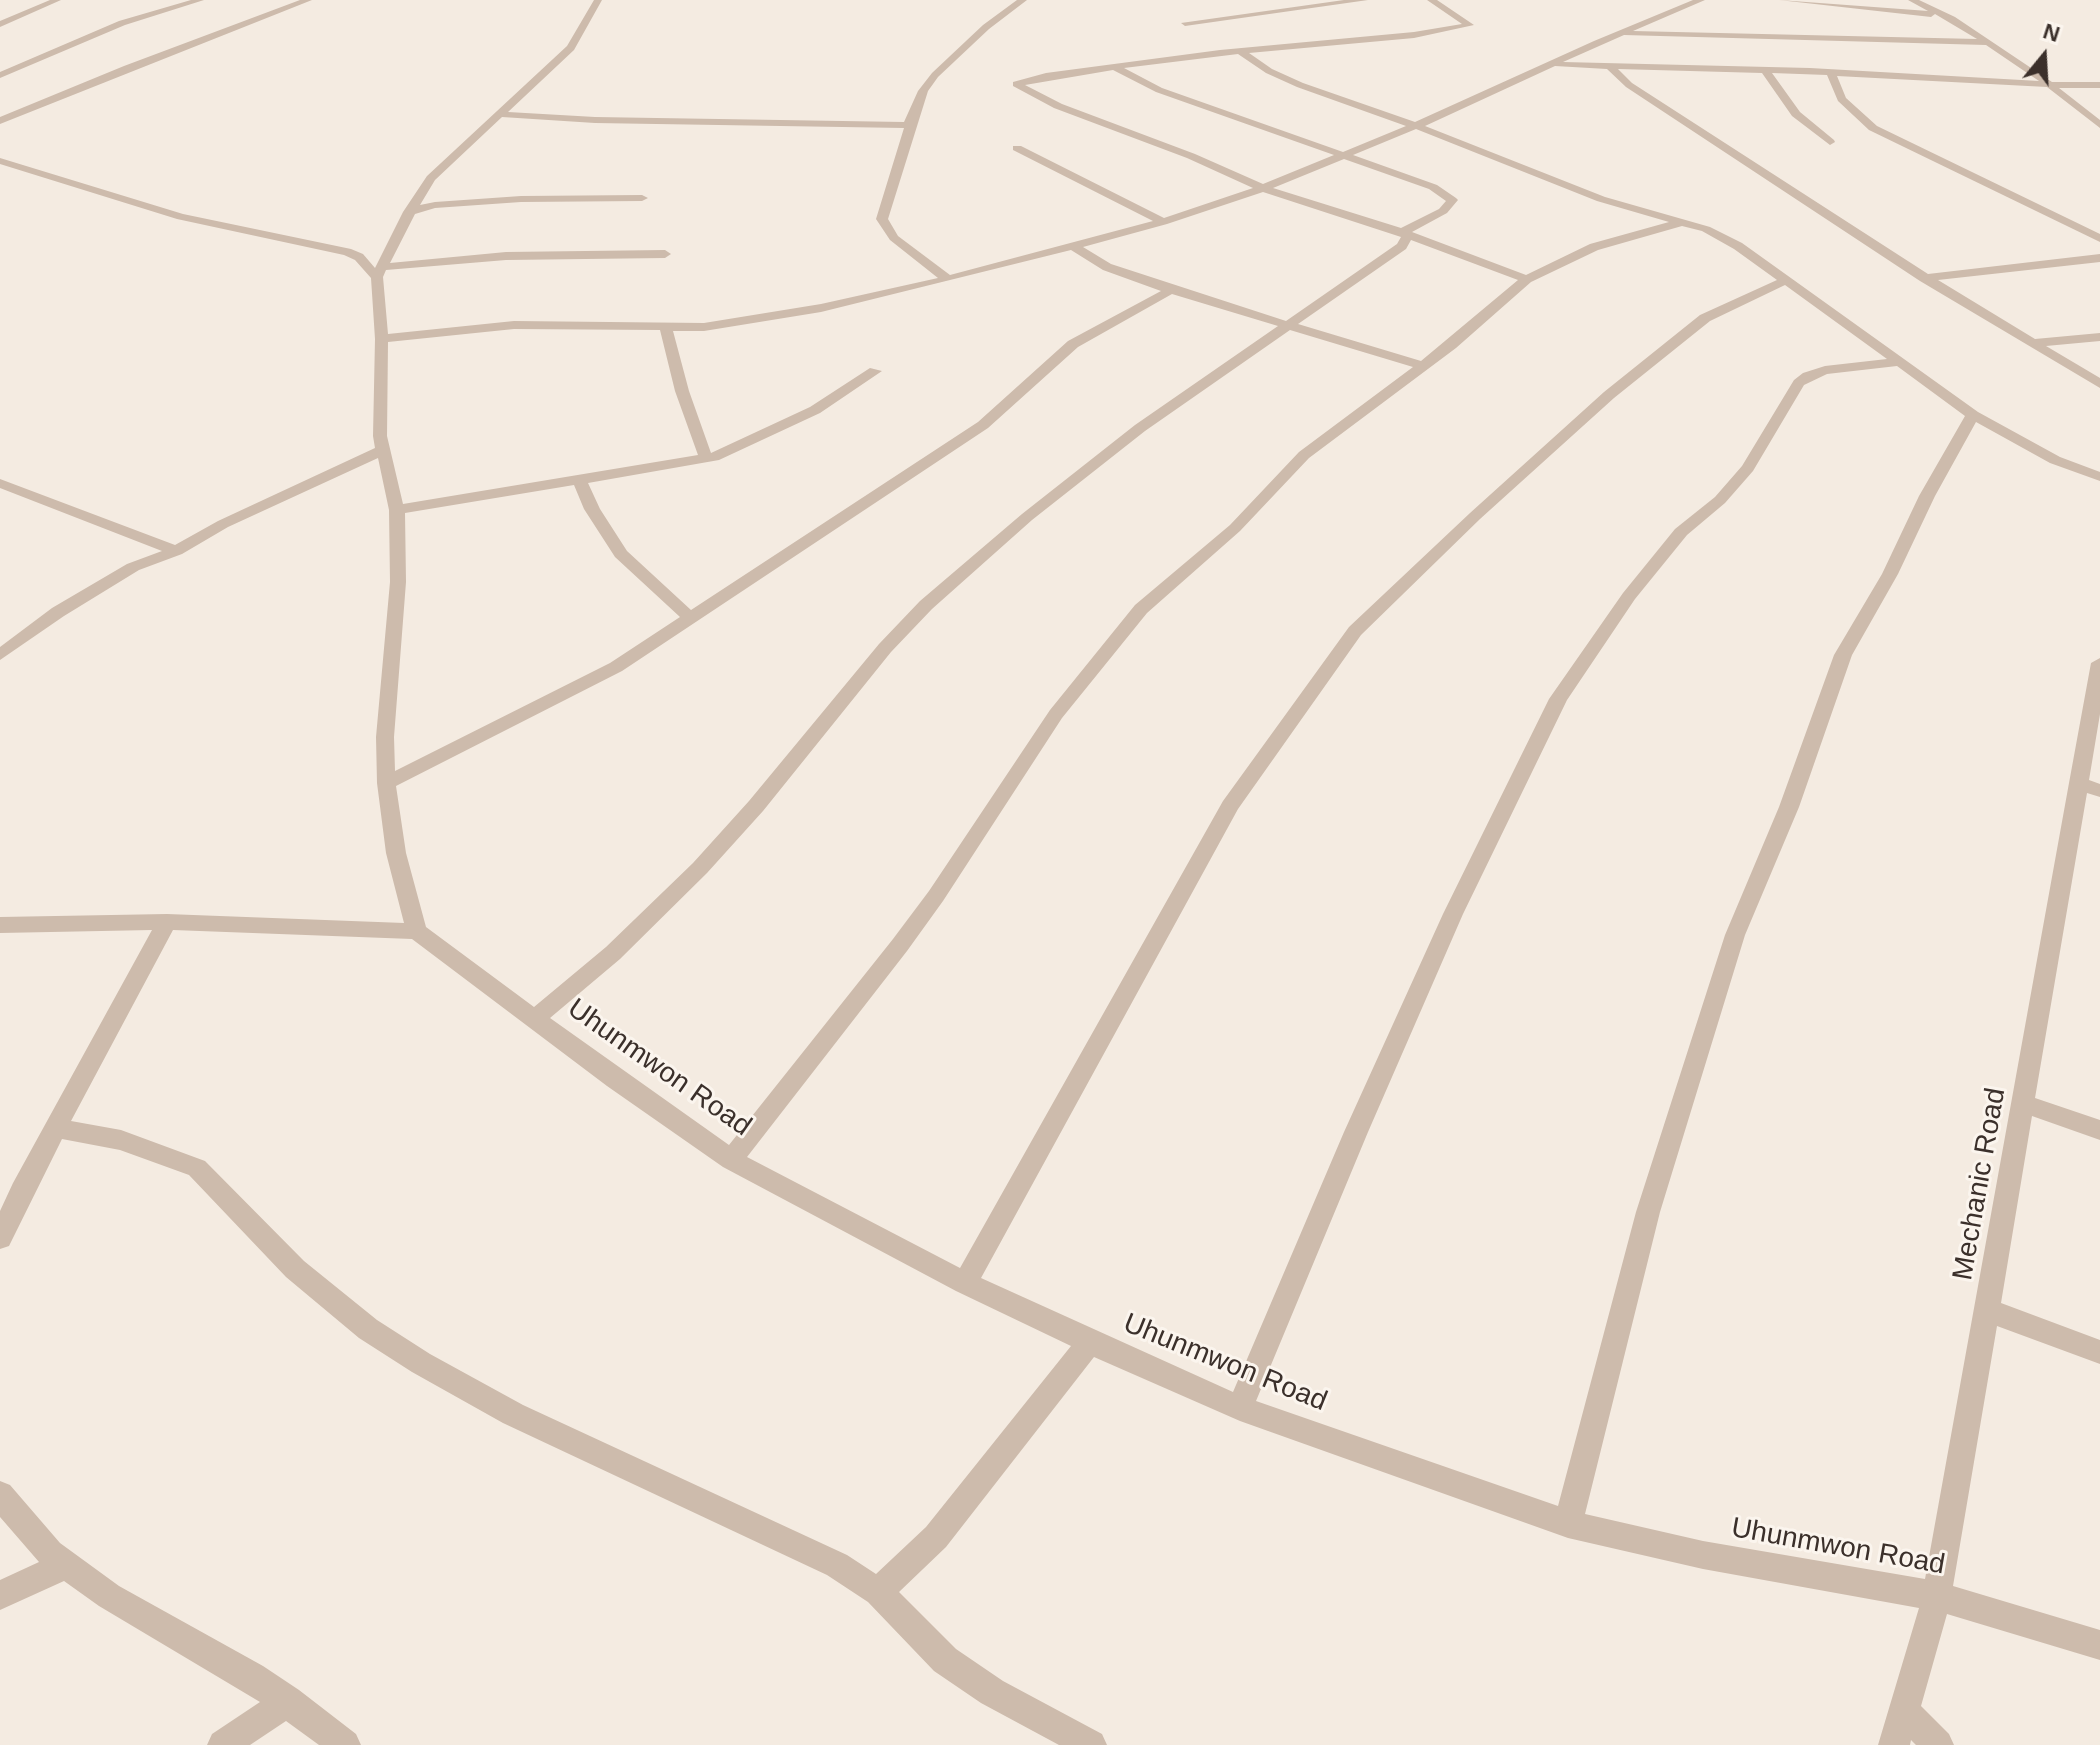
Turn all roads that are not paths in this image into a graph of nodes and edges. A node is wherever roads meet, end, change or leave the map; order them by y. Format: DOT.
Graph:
graph roads {
  1 [pos="57,0"];
  2 [pos="200,0"];
  3 [pos="308,0"];
  4 [pos="598,0"];
  5 [pos="1023,0"];
  6 [pos="1364,0"];
  7 [pos="1431,0"];
  8 [pos="1673,0"];
  9 [pos="1701,0"];
  10 [pos="1783,0"];
  11 [pos="1912,0"];
  12 [pos="1682,9"];
  13 [pos="1942,14"];
  14 [pos="1185,23"];
  15 [pos="0,24"];
  16 [pos="1623,34"];
  17 [pos="1988,42"];
  18 [pos="1240,51"];
  19 [pos="1555,65"];
  20 [pos="1609,66"];
  21 [pos="1116,68"];
  22 [pos="1766,71"];
  23 [pos="1831,72"];
  24 [pos="0,75"];
  25 [pos="2049,84"];
  26 [pos="2100,85"];
  27 [pos="497,114"];
  28 [pos="0,121"];
  29 [pos="911,123"];
  30 [pos="2100,125"];
  31 [pos="1414,126"];
  32 [pos="1830,142"];
  33 [pos="1017,148"];
  34 [pos="1342,156"];
  35 [pos="8,163"];
  36 [pos="0,171"];
  37 [pos="1262,188"];
  38 [pos="642,198"];
  39 [pos="409,212"];
  40 [pos="1686,221"];
  41 [pos="1163,222"];
  42 [pos="1402,232"];
  43 [pos="2100,238"];
  44 [pos="1073,246"];
  45 [pos="665,254"];
  46 [pos="2100,258"];
  47 [pos="379,272"];
  48 [pos="1924,278"];
  49 [pos="948,279"];
  50 [pos="1527,279"];
  51 [pos="1786,280"];
  52 [pos="1171,290"];
  53 [pos="1290,326"];
  54 [pos="666,327"];
  55 [pos="2100,337"];
  56 [pos="382,339"];
  57 [pos="2032,343"];
  58 [pos="1899,362"];
  59 [pos="1423,366"];
  60 [pos="875,371"];
  61 [pos="2100,384"];
  62 [pos="1973,415"];
  63 [pos="382,450"];
  64 [pos="706,458"];
  65 [pos="2100,477"];
  66 [pos="580,481"];
  67 [pos="0,483"];
  68 [pos="397,510"];
  69 [pos="176,551"];
  70 [pos="690,618"];
  71 [pos="0,655"];
  72 [pos="2100,663"];
  73 [pos="386,783"];
  74 [pos="2089,787"];
  75 [pos="167,922"];
  76 [pos="0,925"];
  77 [pos="417,931"];
  78 [pos="534,1019"];
  79 [pos="2024,1104"];
  80 [pos="56,1128"];
  81 [pos="2100,1130"];
  82 [pos="731,1160"];
  83 [pos="0,1238"];
  84 [pos="965,1283"];
  85 [pos="1989,1311"];
  86 [pos="1090,1342"];
  87 [pos="2100,1352"];
  88 [pos="1240,1408"];
  89 [pos="0,1495"];
  90 [pos="1568,1524"];
  91 [pos="66,1565"];
  92 [pos="878,1592"];
  93 [pos="0,1595"];
  94 [pos="1937,1596"];
  95 [pos="2100,1645"];
  96 [pos="288,1701"];
  97 [pos="1905,1713"];
  98 [pos="223,1745"];
  99 [pos="345,1745"];
  100 [pos="1091,1745"];
  101 [pos="1894,1745"];
  102 [pos="1938,1745"];
  1 -- 15 [label="street"];
  2 -- 24 [label="street"];
  3 -- 28 [label="street"];
  4 -- 27 [label="street"];
  5 -- 29 [label="street"];
  6 -- 14 [label="street"];
  7 -- 18 [label="street"];
  8 -- 12 [label="street"];
  9 -- 12 [label="street"];
  10 -- 13 [label="street"];
  11 -- 13 [label="street"];
  12 -- 16 [label="street"];
  13 -- 17 [label="street"];
  16 -- 17 [label="street"];
  16 -- 19 [label="street"];
  17 -- 25 [label="street"];
  18 -- 21 [label="street"];
  18 -- 31 [label="street"];
  19 -- 20 [label="street"];
  19 -- 31 [label="street"];
  20 -- 22 [label="street"];
  20 -- 48 [label="street"];
  21 -- 34 [label="street"];
  21 -- 37 [label="street"];
  22 -- 23 [label="street"];
  22 -- 32 [label="street"];
  23 -- 25 [label="street"];
  23 -- 43 [label="street"];
  25 -- 26 [label="street"];
  25 -- 30 [label="street"];
  27 -- 29 [label="street"];
  27 -- 39 [label="street"];
  29 -- 49 [label="street"];
  31 -- 34 [label="street"];
  31 -- 40 [label="street"];
  33 -- 41 [label="street"];
  34 -- 37 [label="street"];
  34 -- 42 [label="street"];
  35 -- 36 [label="street"];
  35 -- 47 [label="street"];
  37 -- 41 [label="street"];
  37 -- 42 [label="street"];
  38 -- 39 [label="street"];
  39 -- 47 [label="street"];
  40 -- 50 [label="street"];
  40 -- 51 [label="street"];
  41 -- 44 [label="street"];
  42 -- 50 [label="street"];
  42 -- 53 [label="street"];
  44 -- 49 [label="street"];
  44 -- 52 [label="street"];
  45 -- 47 [label="street"];
  46 -- 48 [label="street"];
  47 -- 56 [label="street"];
  48 -- 57 [label="street"];
  49 -- 54 [label="street"];
  50 -- 59 [label="street"];
  51 -- 58 [label="street"];
  51 -- 84 [label="street"];
  52 -- 53 [label="street"];
  52 -- 70 [label="street"];
  53 -- 59 [label="street"];
  53 -- 78 [label="street"];
  54 -- 56 [label="street"];
  54 -- 64 [label="street"];
  55 -- 57 [label="street"];
  56 -- 63 [label="street"];
  57 -- 61 [label="street"];
  58 -- 62 [label="street"];
  58 -- 88 [label="street"];
  59 -- 82 [label="street"];
  60 -- 64 [label="street"];
  62 -- 65 [label="street"];
  62 -- 90 [label="street"];
  63 -- 68 [label="street"];
  63 -- 69 [label="street"];
  64 -- 66 [label="street"];
  66 -- 68 [label="street"];
  66 -- 70 [label="street"];
  67 -- 69 [label="street"];
  68 -- 73 [label="street"];
  69 -- 71 [label="street"];
  70 -- 73 [label="street"];
  72 -- 74 [label="street, Mechanic Road"];
  73 -- 77 [label="street"];
  74 -- 79 [label="street, Mechanic Road"];
  75 -- 76 [label="street"];
  75 -- 77 [label="street"];
  75 -- 80 [label="street"];
  77 -- 78 [label="street, Uhunmwon Road"];
  78 -- 82 [label="street, Uhunmwon Road"];
  79 -- 81 [label="street"];
  79 -- 85 [label="street, Mechanic Road"];
  80 -- 83 [label="street"];
  80 -- 92 [label="street"];
  82 -- 84 [label="street, Uhunmwon Road"];
  84 -- 86 [label="street, Uhunmwon Road"];
  85 -- 87 [label="street"];
  85 -- 94 [label="street, Mechanic Road"];
  86 -- 88 [label="street, Uhunmwon Road"];
  86 -- 92 [label="street"];
  88 -- 90 [label="street, Uhunmwon Road"];
  89 -- 91 [label="street"];
  90 -- 94 [label="street, Uhunmwon Road"];
  91 -- 93 [label="street"];
  91 -- 96 [label="street"];
  92 -- 100 [label="street"];
  94 -- 95 [label="street, Uhunmwon Road"];
  94 -- 97 [label="street, Mechanic Road"];
  96 -- 98 [label="street"];
  96 -- 99 [label="street"];
  97 -- 101 [label="street, Mechanic Road"];
  97 -- 102 [label="street"];
}
